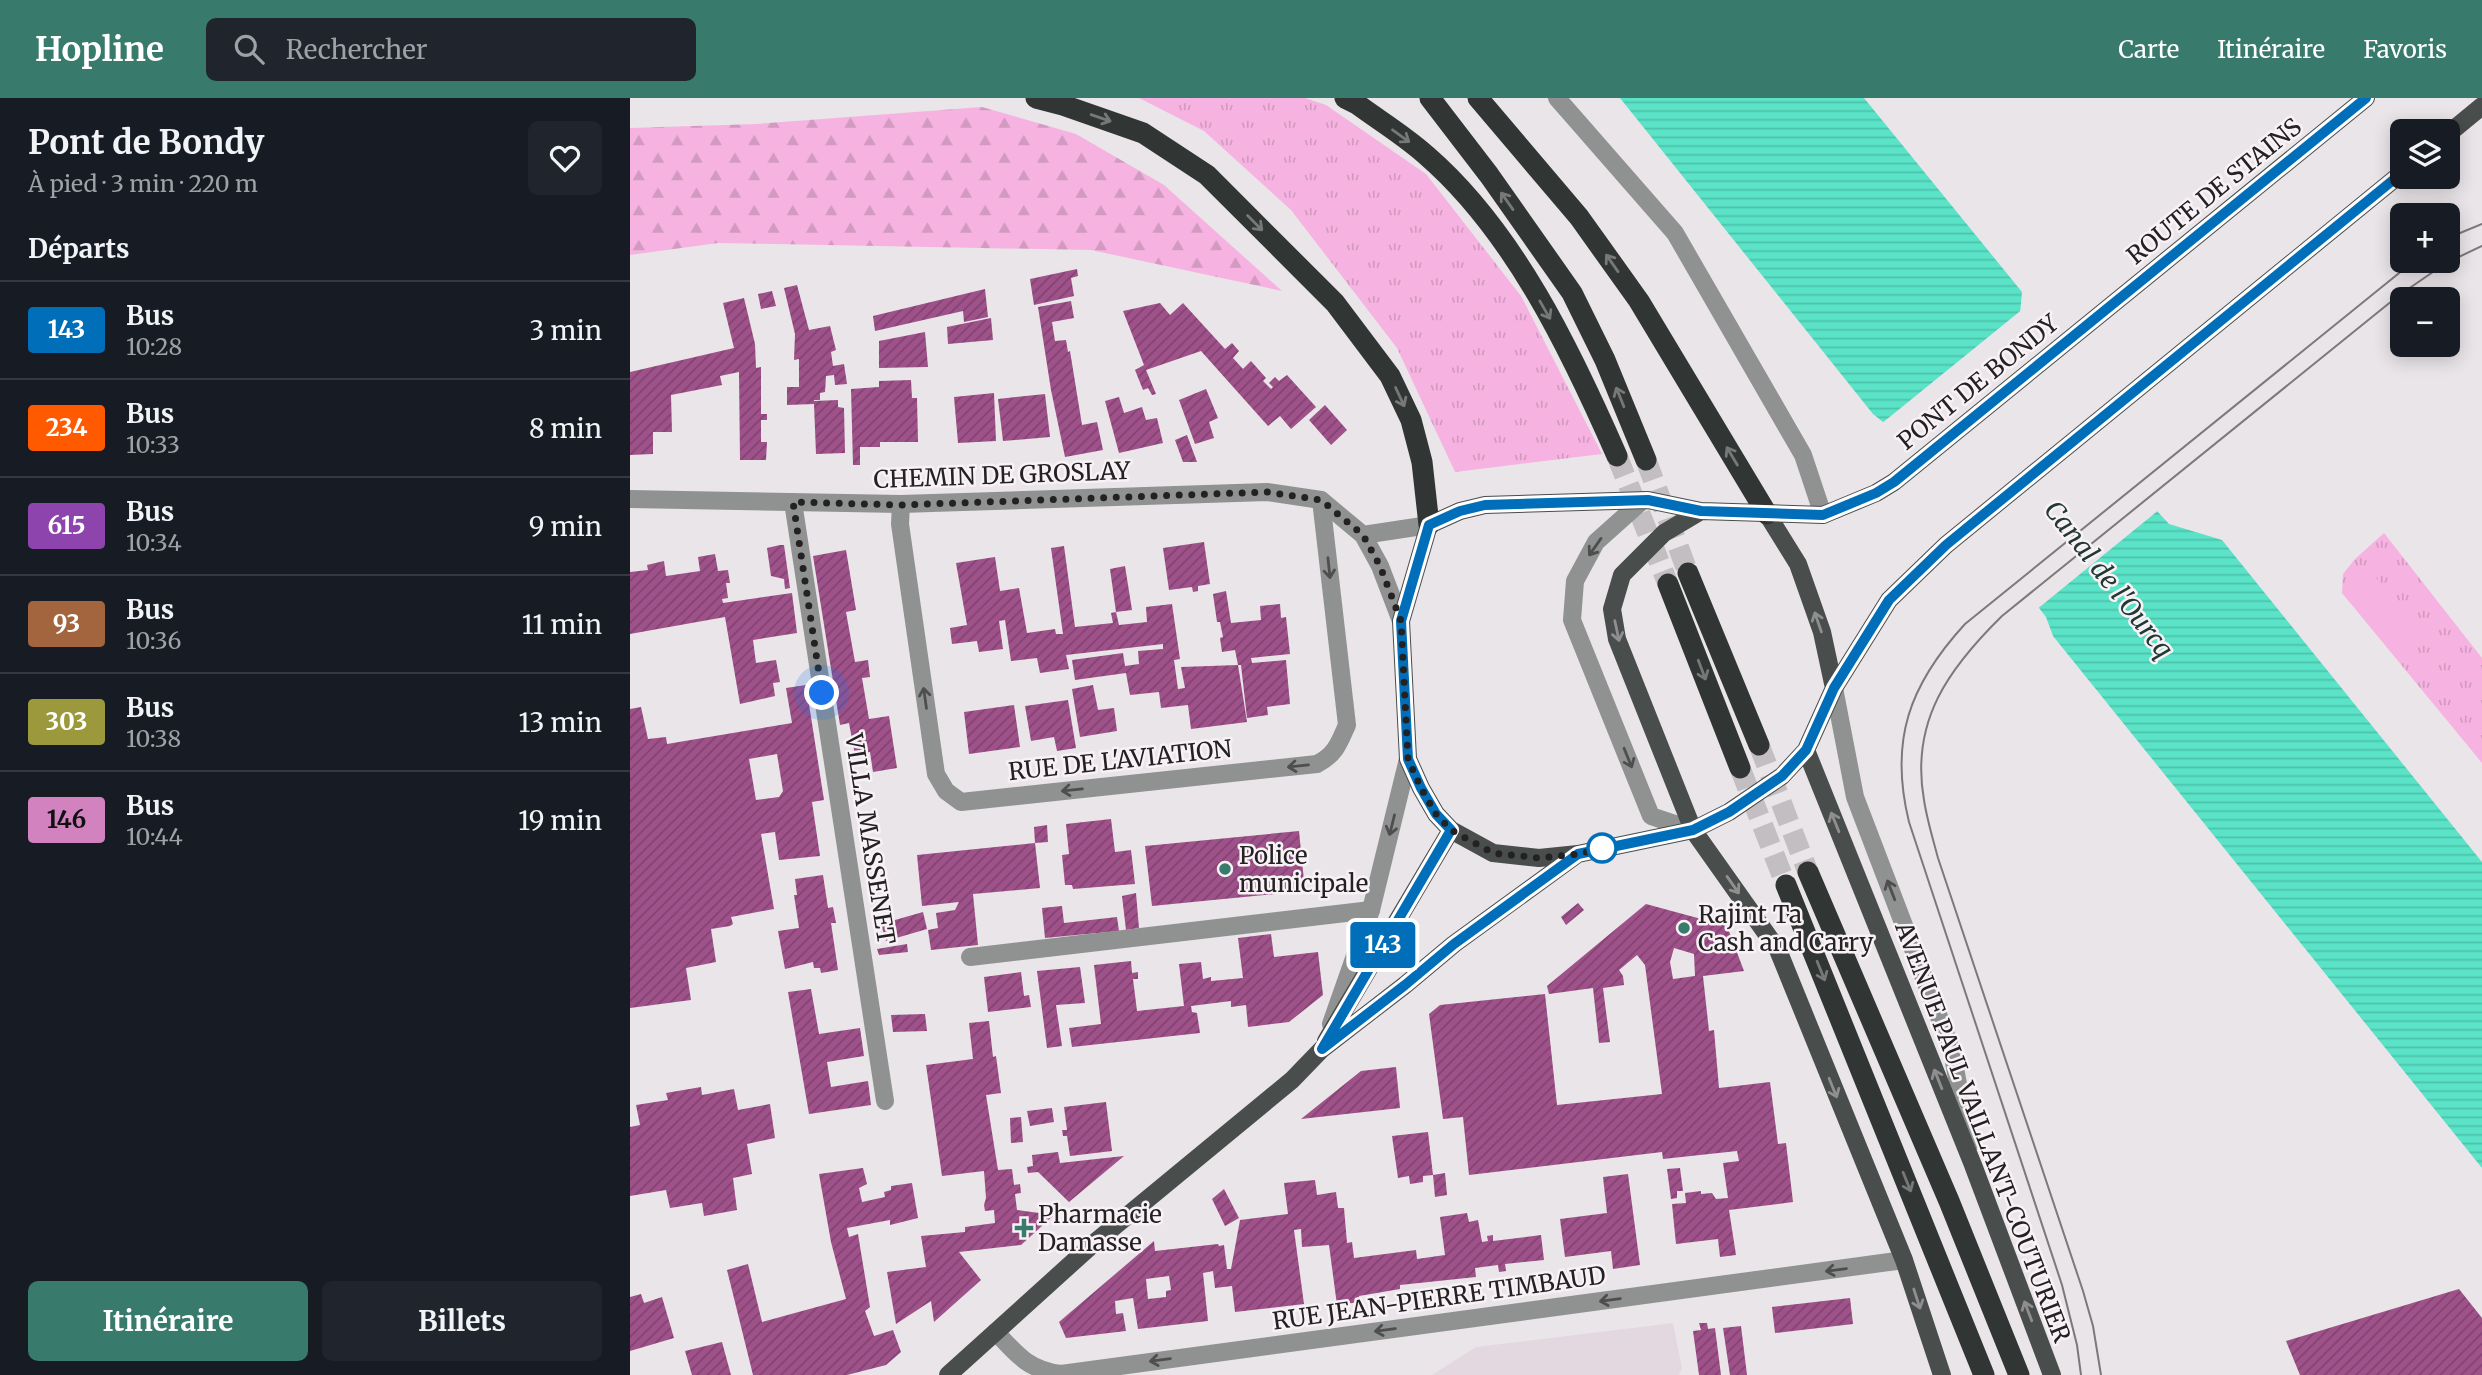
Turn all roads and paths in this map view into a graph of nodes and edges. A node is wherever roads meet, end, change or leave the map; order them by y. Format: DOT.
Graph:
graph roads {
  1 [pos="1036,98"];
  2 [pos="1345,98"];
  3 [pos="1430,98"];
  4 [pos="1478,98"];
  5 [pos="1557,98"];
  6 [pos="2367,98"];
  7 [pos="2482,106"];
  8 [pos="2460,124"];
  9 [pos="2390,183"];
  10 [pos="2092,321"];
  11 [pos="1618,456"];
  12 [pos="1646,460"];
  13 [pos="630,499"];
  14 [pos="1321,500"];
  15 [pos="1643,500"];
  16 [pos="793,502"];
  17 [pos="901,505"];
  18 [pos="1701,511"];
  19 [pos="1767,514"];
  20 [pos="1823,515"];
  21 [pos="1429,525"];
  22 [pos="1363,535"];
  23 [pos="1688,573"];
  24 [pos="1668,584"];
  25 [pos="1401,621"];
  26 [pos="1834,688"];
  27 [pos="1759,746"];
  28 [pos="1806,750"];
  29 [pos="1408,759"];
  30 [pos="1740,768"];
  31 [pos="1451,830"];
  32 [pos="1693,830"];
  33 [pos="1578,854"];
  34 [pos="1808,872"];
  35 [pos="1786,885"];
  36 [pos="1371,910"];
  37 [pos="970,957"];
  38 [pos="1322,1049"];
  39 [pos="886,1101"];
  40 [pos="1973,1165"];
  41 [pos="1904,1260"];
  42 [pos="996,1332"];
  43 [pos="948,1375"];
  44 [pos="1942,1375"];
  45 [pos="1984,1375"];
  46 [pos="2020,1375"];
  47 [pos="2052,1375"];
  1 -- 21 [label="highway, one-way"];
  2 -- 11 [label="highway, one-way"];
  12 -- 3 [label="highway, one-way"];
  19 -- 4 [label="highway, one-way"];
  5 -- 20 [label="street"];
  6 -- 10 [label="main road, ROUTE DE STAINS"];
  7 -- 8 [label="main road"];
  9 -- 26 [label="main road"];
  10 -- 20 [label="main road, PONT DE BONDY"];
  13 -- 16 [label="street, CHEMIN DE GROSLAY"];
  14 -- 17 [label="street, CHEMIN DE GROSLAY"];
  14 -- 17 [label="street, RUE DE L'AVIATION, one-way"];
  14 -- 22 [label="street"];
  15 -- 18 [label="main road"];
  15 -- 21 [label="main road"];
  15 -- 32 [label="street, one-way"];
  16 -- 17 [label="street, CHEMIN DE GROSLAY"];
  16 -- 39 [label="street, VILLA MASSENET"];
  18 -- 19 [label="main road"];
  18 -- 32 [label="main road, one-way"];
  19 -- 20 [label="main road"];
  26 -- 19 [label="main road, one-way"];
  21 -- 22 [label="street"];
  21 -- 25 [label="main road"];
  22 -- 25 [label="street"];
  23 -- 27 [label="highway"];
  24 -- 30 [label="highway, one-way"];
  25 -- 29 [label="main road"];
  26 -- 28 [label="main road"];
  40 -- 26 [label="street, one-way"];
  28 -- 32 [label="main road"];
  40 -- 28 [label="main road, AVENUE PAUL VAILLANT-COUTURIER, one-way"];
  29 -- 31 [label="main road"];
  29 -- 36 [label="street, one-way"];
  31 -- 33 [label="main road"];
  31 -- 38 [label="main road"];
  32 -- 33 [label="main road"];
  32 -- 41 [label="main road, one-way"];
  33 -- 38 [label="main road"];
  34 -- 46 [label="highway"];
  35 -- 45 [label="highway, one-way"];
  36 -- 37 [label="street"];
  36 -- 38 [label="street"];
  38 -- 42 [label="main road"];
  47 -- 40 [label="main road, AVENUE PAUL VAILLANT-COUTURIER, one-way"];
  41 -- 42 [label="street, RUE JEAN-PIERRE TIMBAUD, one-way"];
  41 -- 44 [label="main road, one-way"];
  42 -- 43 [label="main road"];
}
